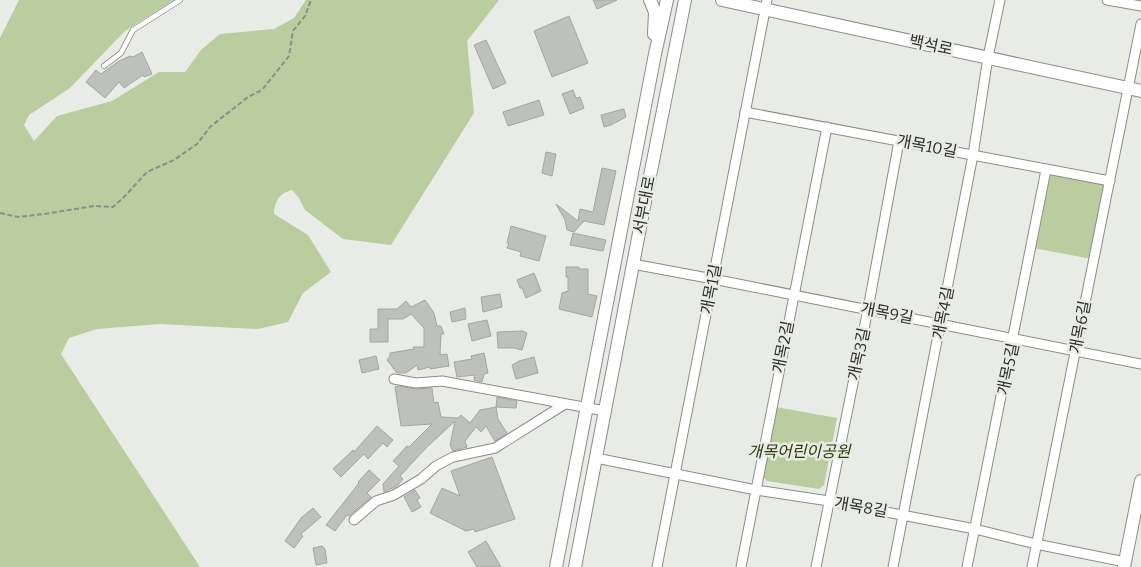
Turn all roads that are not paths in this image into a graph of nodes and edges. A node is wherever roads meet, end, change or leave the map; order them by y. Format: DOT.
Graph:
graph roads {
  1 [pos="180,0"];
  2 [pos="650,0"];
  3 [pos="667,0"];
  4 [pos="685,0"];
  5 [pos="722,0"];
  6 [pos="1000,0"];
  7 [pos="1107,0"];
  8 [pos="766,5"];
  9 [pos="1141,6"];
  10 [pos="1141,24"];
  11 [pos="655,54"];
  12 [pos="988,57"];
  13 [pos="104,66"];
  14 [pos="1135,90"];
  15 [pos="745,112"];
  16 [pos="827,127"];
  17 [pos="899,141"];
  18 [pos="973,155"];
  19 [pos="1046,170"];
  20 [pos="1110,182"];
  21 [pos="633,264"];
  22 [pos="713,279"];
  23 [pos="793,294"];
  24 [pos="868,309"];
  25 [pos="941,324"];
  26 [pos="1014,339"];
  27 [pos="1075,352"];
  28 [pos="1141,364"];
  29 [pos="394,380"];
  30 [pos="565,404"];
  31 [pos="586,408"];
  32 [pos="605,411"];
  33 [pos="596,458"];
  34 [pos="675,474"];
  35 [pos="1141,481"];
  36 [pos="756,490"];
  37 [pos="828,501"];
  38 [pos="903,515"];
  39 [pos="354,520"];
  40 [pos="975,529"];
  41 [pos="1036,544"];
  42 [pos="1124,565"];
  43 [pos="556,567"];
  44 [pos="575,567"];
  45 [pos="657,567"];
  46 [pos="741,567"];
  47 [pos="816,567"];
  48 [pos="893,567"];
  49 [pos="967,567"];
  50 [pos="1032,567"];
  1 -- 13 [label="lane"];
  2 -- 11 [label="main road"];
  3 -- 11 [label="main road, 서부대로"];
  4 -- 21 [label="main road, 서부대로"];
  5 -- 8 [label="main road, 백석로"];
  6 -- 12 [label="street, 개목4길"];
  7 -- 9 [label="street"];
  8 -- 12 [label="main road, 백석로"];
  8 -- 15 [label="street, 개목1길"];
  10 -- 14 [label="street, 개목6길"];
  11 -- 31 [label="main road, 서부대로"];
  12 -- 14 [label="main road, 백석로"];
  12 -- 18 [label="street, 개목4길"];
  14 -- 20 [label="street, 개목6길"];
  15 -- 16 [label="street, 개목10길"];
  15 -- 22 [label="street, 개목1길"];
  16 -- 17 [label="street, 개목10길"];
  16 -- 23 [label="street, 개목2길"];
  17 -- 18 [label="street, 개목10길"];
  17 -- 24 [label="street, 개목3길"];
  18 -- 19 [label="street, 개목10길"];
  18 -- 25 [label="street, 개목4길"];
  19 -- 20 [label="street, 개목10길"];
  19 -- 26 [label="street, 개목5길"];
  20 -- 27 [label="street, 개목6길"];
  21 -- 22 [label="street, 개목9길"];
  21 -- 32 [label="main road, 서부대로"];
  22 -- 23 [label="street, 개목9길"];
  22 -- 34 [label="street, 개목1길"];
  23 -- 24 [label="street, 개목9길"];
  23 -- 36 [label="street, 개목2길"];
  24 -- 25 [label="street, 개목9길"];
  24 -- 37 [label="street, 개목3길"];
  25 -- 26 [label="street, 개목9길"];
  25 -- 38 [label="street, 개목4길"];
  26 -- 27 [label="street, 개목9길"];
  26 -- 40 [label="street, 개목5길"];
  27 -- 28 [label="street, 개목9길"];
  27 -- 41 [label="street, 개목6길"];
  29 -- 30 [label="street"];
  30 -- 31 [label="street"];
  30 -- 39 [label="street"];
  31 -- 32 [label="street"];
  31 -- 43 [label="main road, 서부대로"];
  32 -- 33 [label="main road, 서부대로"];
  33 -- 34 [label="street, 개목8길"];
  33 -- 44 [label="main road, 서부대로"];
  34 -- 36 [label="street, 개목8길"];
  34 -- 45 [label="street, 개목1길"];
  35 -- 42 [label="main road"];
  36 -- 37 [label="street, 개목8길"];
  36 -- 46 [label="street, 개목2길"];
  37 -- 38 [label="street, 개목8길"];
  37 -- 47 [label="street, 개목3길"];
  38 -- 40 [label="street, 개목8길"];
  38 -- 48 [label="street, 개목4길"];
  40 -- 41 [label="street, 개목8길"];
  40 -- 49 [label="street, 개목5길"];
  41 -- 42 [label="street, 개목8길"];
  41 -- 50 [label="street, 개목6길"];
}
